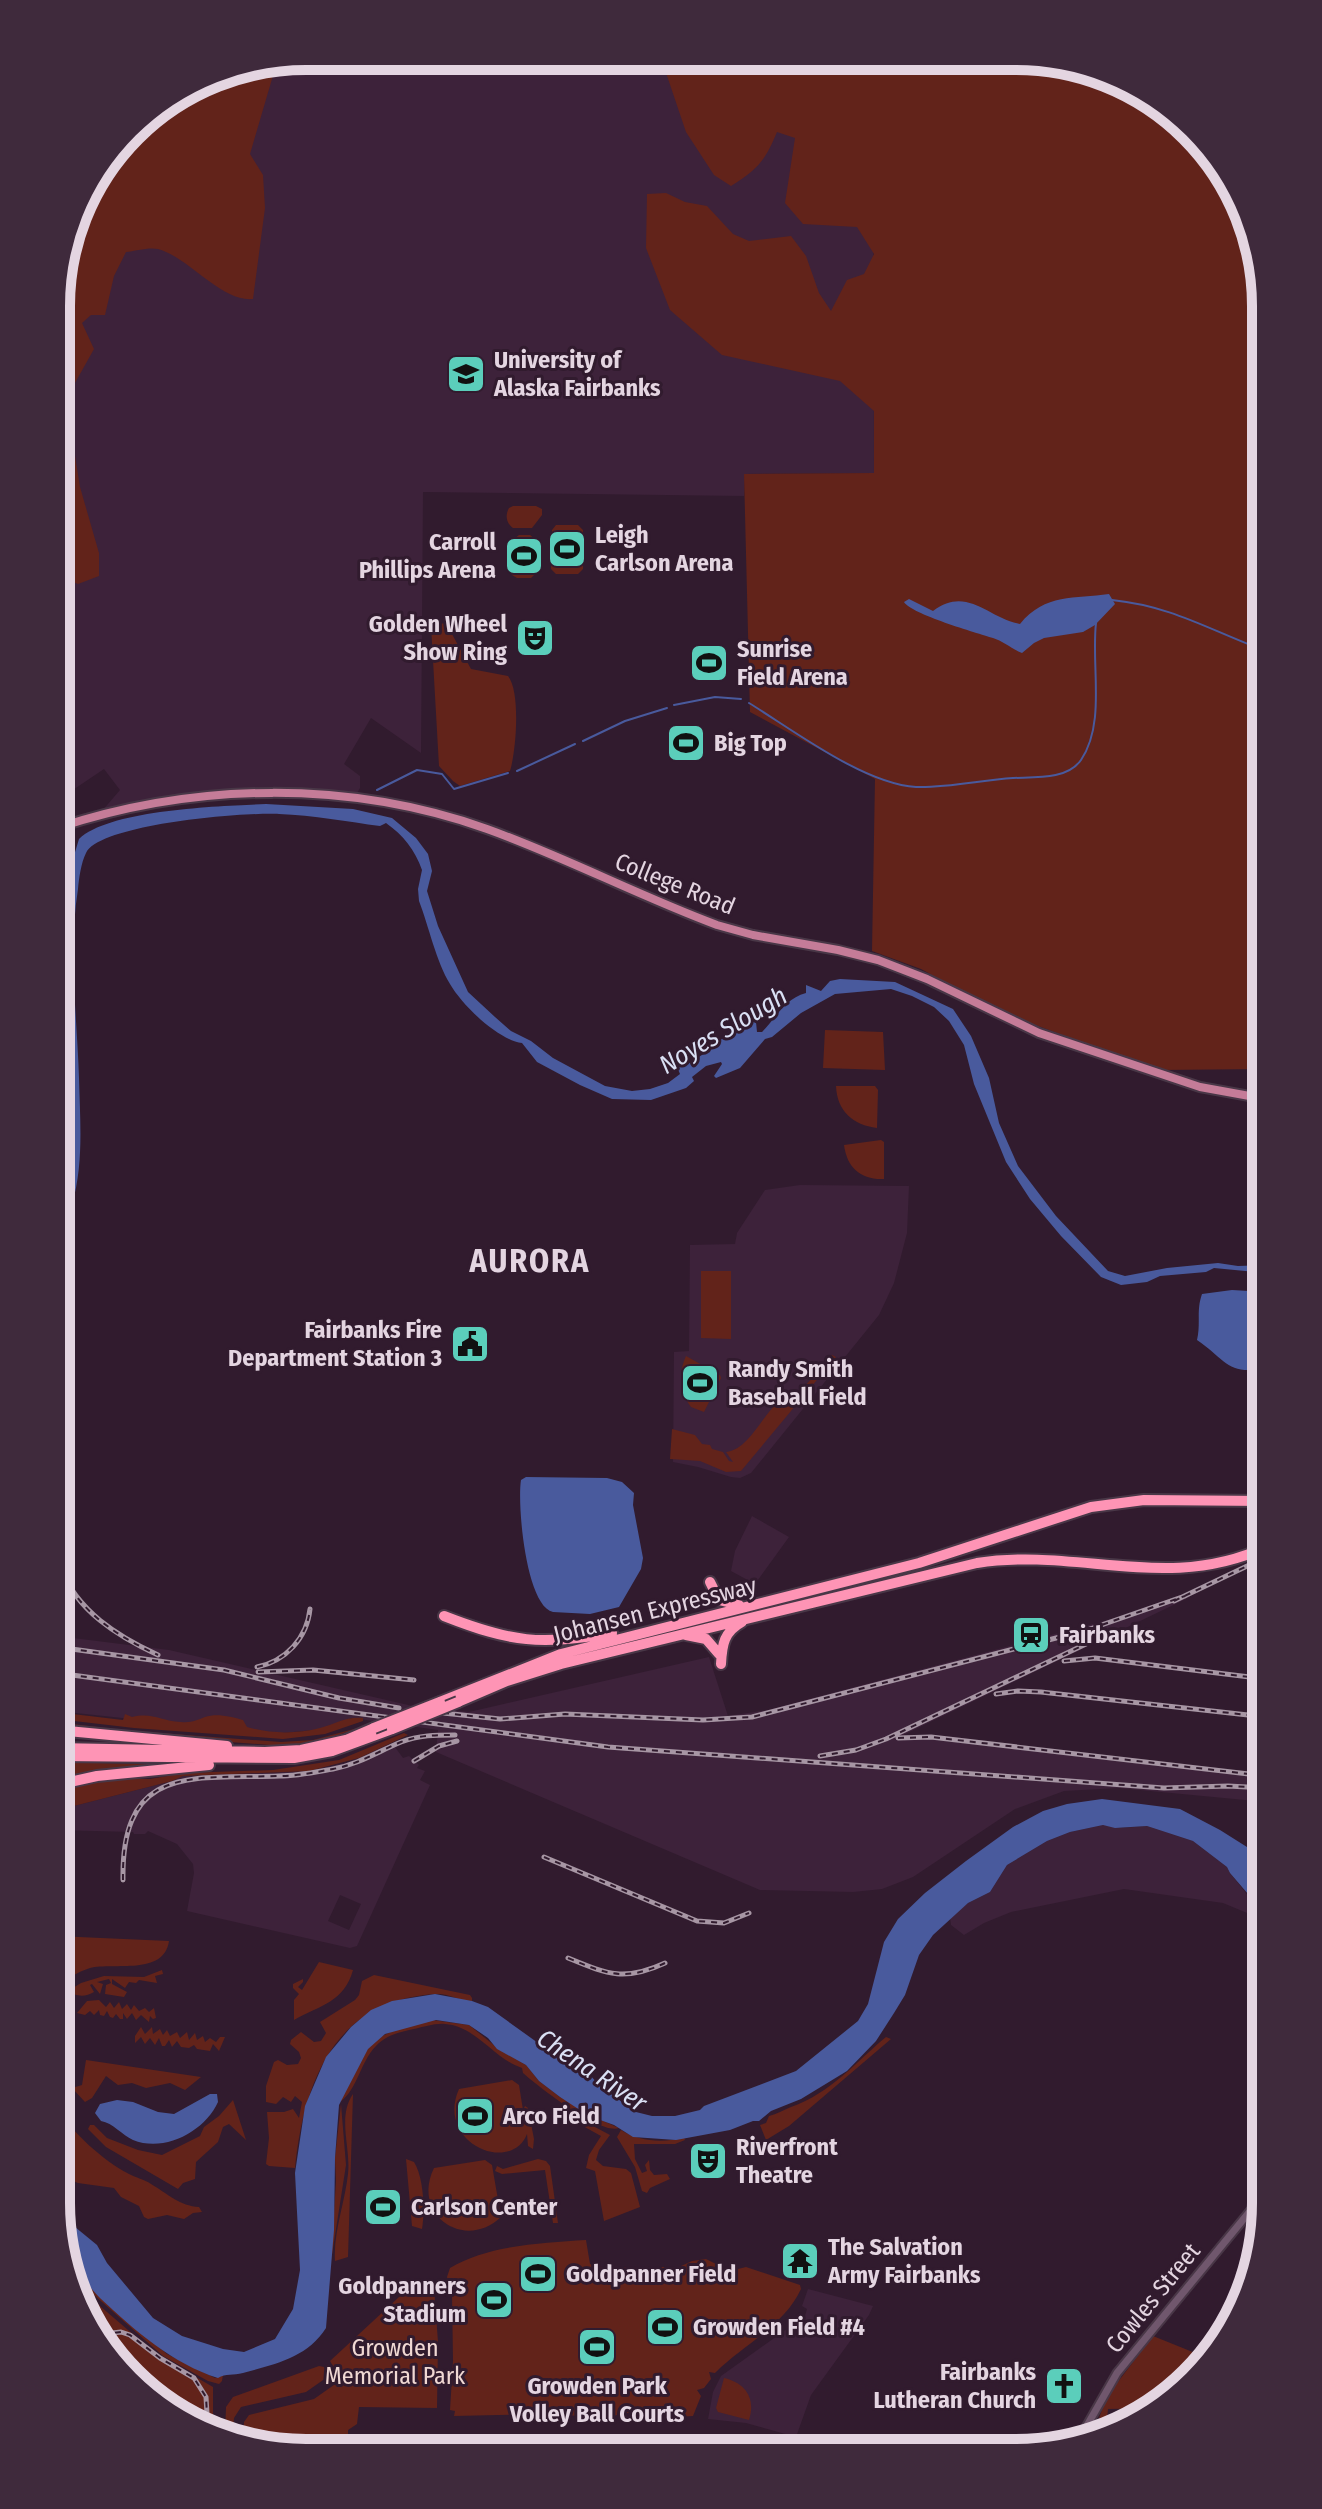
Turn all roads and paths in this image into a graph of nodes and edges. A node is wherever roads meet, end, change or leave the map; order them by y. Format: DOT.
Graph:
graph roads {
  1 [pos="70,824"];
  2 [pos="1252,1096"];
  3 [pos="1251,1501"];
  4 [pos="1251,1552"];
  5 [pos="710,1582"];
  6 [pos="756,1610"];
  7 [pos="444,1616"];
  8 [pos="681,1622"];
  9 [pos="672,1636"];
  10 [pos="70,1731"];
  11 [pos="70,1748"];
  12 [pos="301,1750"];
  13 [pos="70,1756"];
  14 [pos="282,1759"];
  15 [pos="70,1780"];
  16 [pos="1251,2210"];
  17 [pos="1086,2428"];
  1 -- 2 [label="main road, College Road"];
  3 -- 6 [label="highway, Johansen Expressway"];
  4 -- 6 [label="highway, Johansen Expressway"];
  5 -- 6 [label="highway"];
  6 -- 8 [label="highway, Johansen Expressway"];
  6 -- 9 [label="highway, Johansen Expressway"];
  6 -- 9 [label="highway"];
  7 -- 8 [label="highway"];
  8 -- 12 [label="highway, Johansen Expressway, bridge"];
  9 -- 14 [label="highway, Johansen Expressway, bridge"];
  10 -- 12 [label="highway"];
  11 -- 12 [label="highway, Johansen Expressway"];
  13 -- 14 [label="highway, Johansen Expressway"];
  14 -- 15 [label="highway"];
  16 -- 17 [label="main road, Cowles Street"];
}
